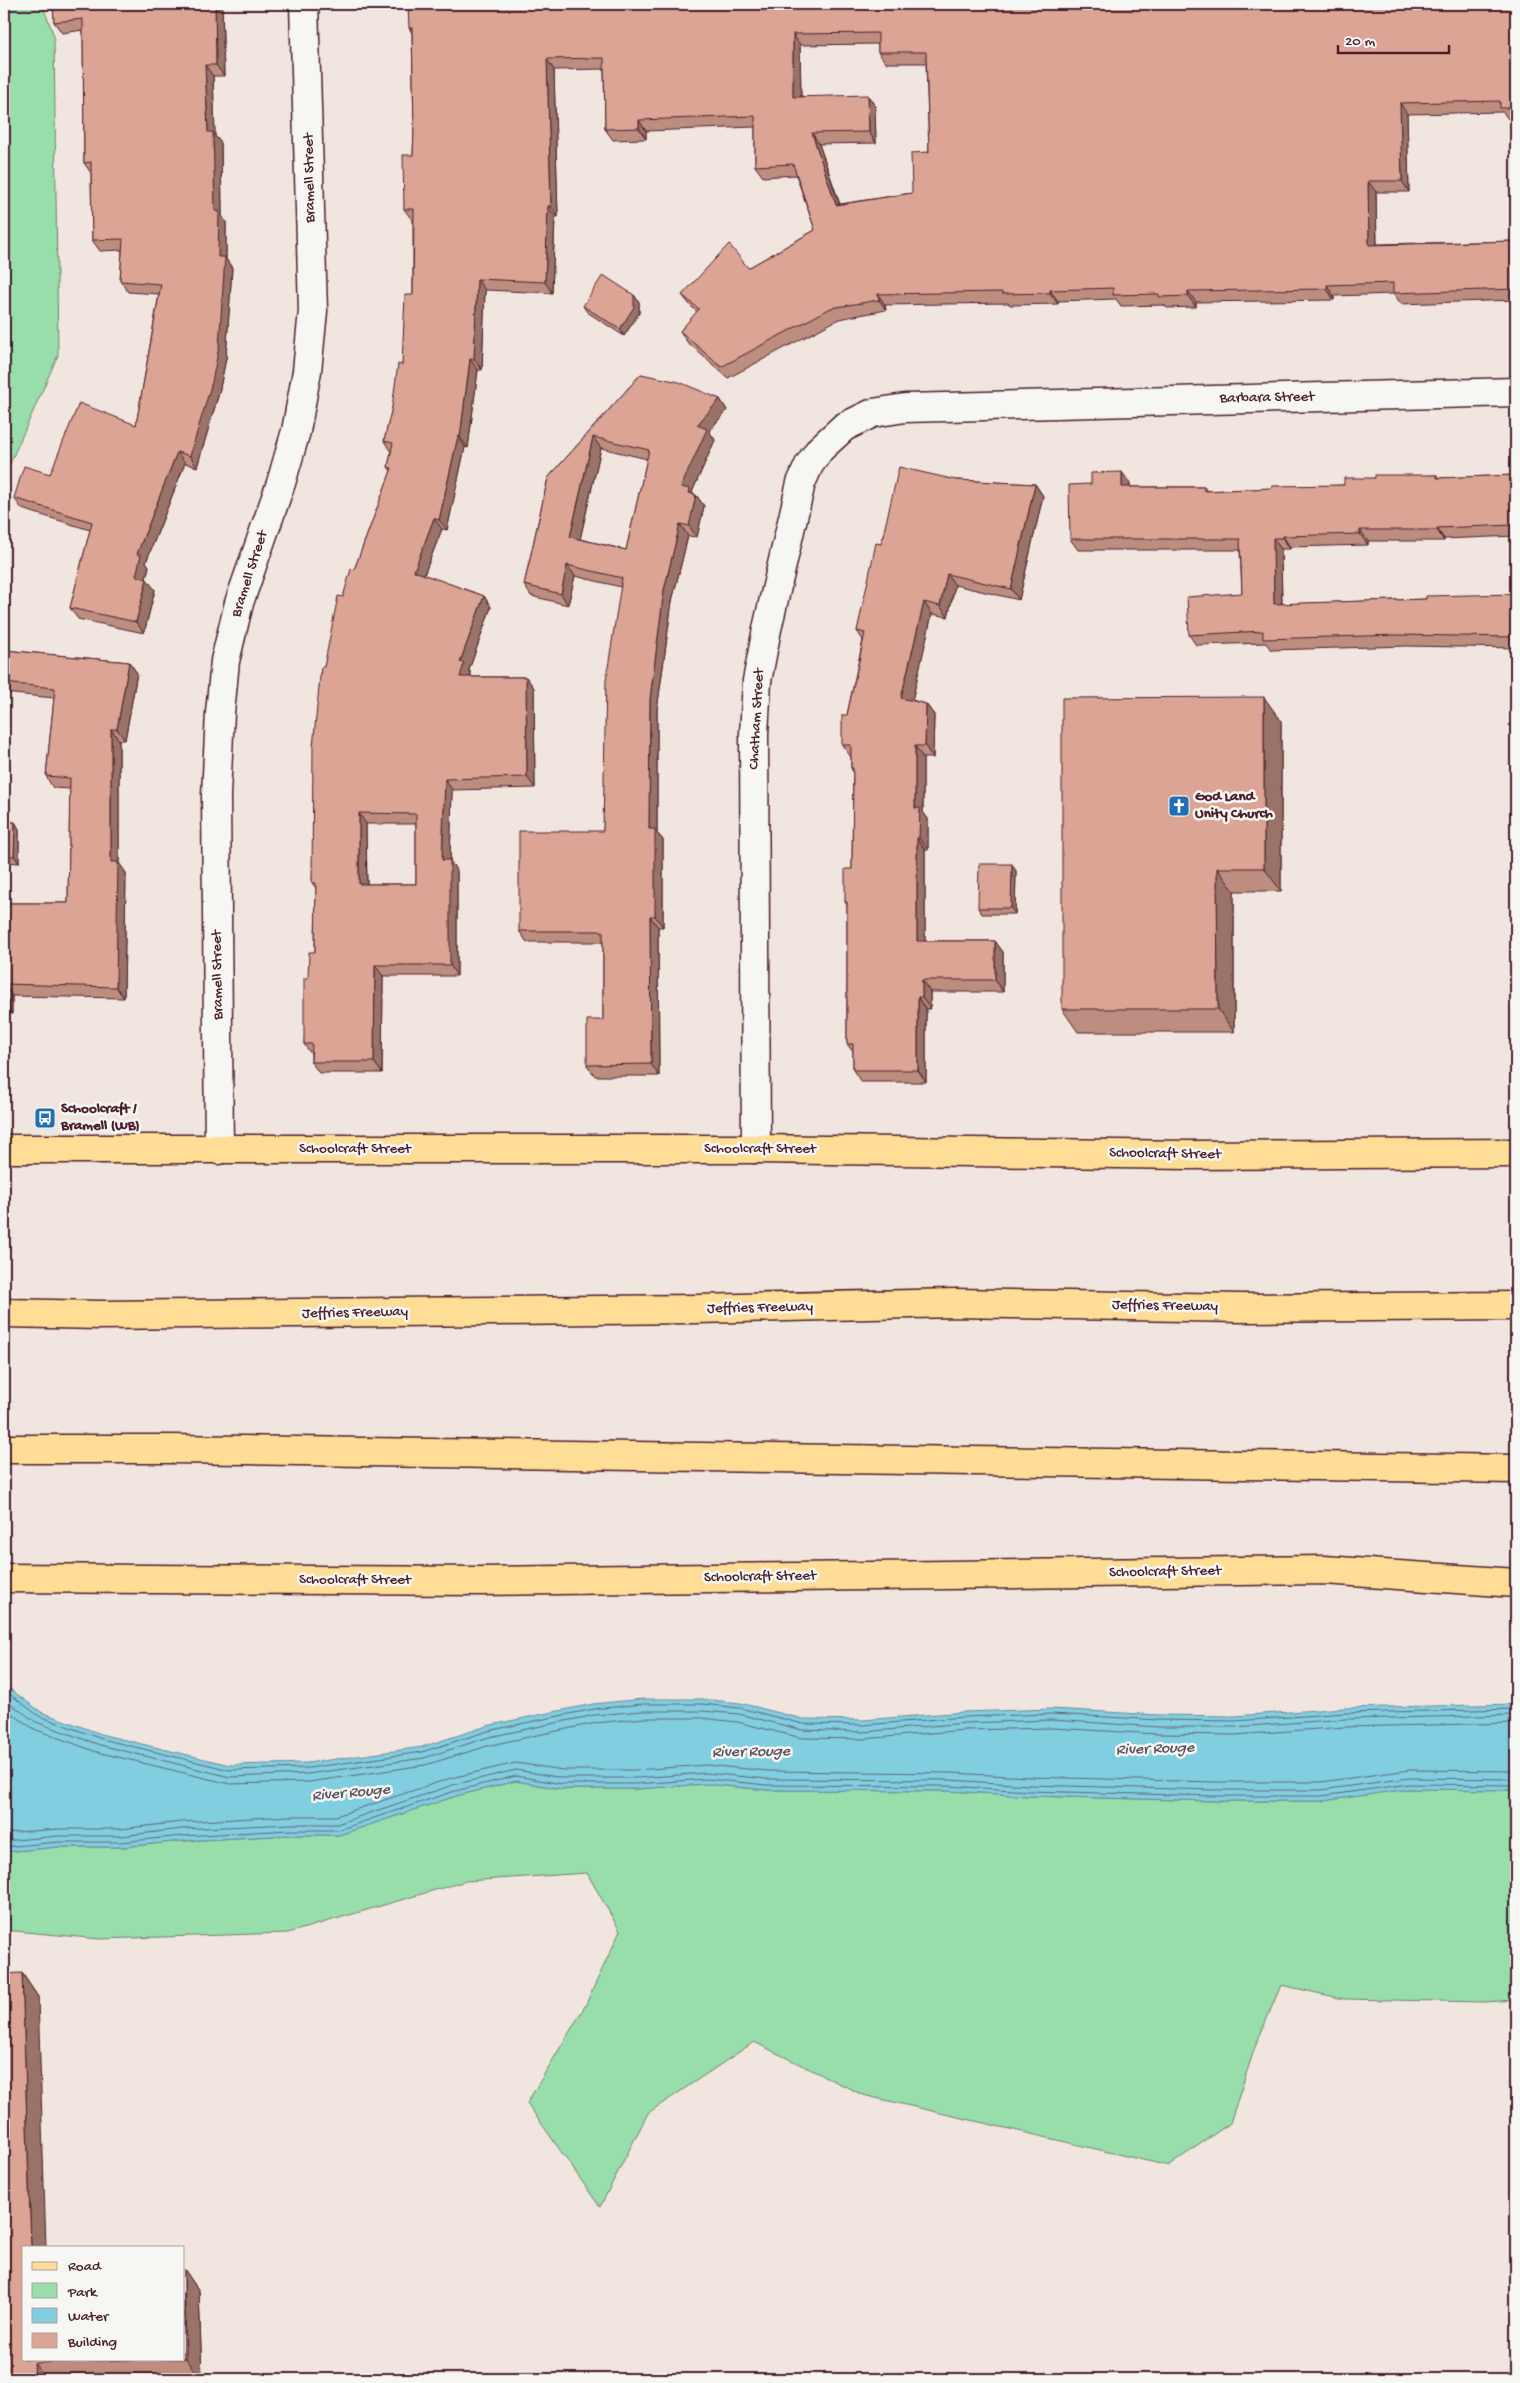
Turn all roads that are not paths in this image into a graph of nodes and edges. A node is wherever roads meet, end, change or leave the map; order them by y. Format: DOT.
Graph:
graph roads {
  1 [pos="304,4"];
  2 [pos="1516,392"];
  3 [pos="1017,405"];
  4 [pos="4,1149"];
  5 [pos="756,1149"];
  6 [pos="219,1150"];
  7 [pos="1516,1153"];
  8 [pos="1516,1306"];
  9 [pos="4,1313"];
  10 [pos="4,1449"];
  11 [pos="1516,1468"];
  12 [pos="4,1578"];
  13 [pos="1516,1583"];
  1 -- 6 [label="street, Bramell Street"];
  2 -- 3 [label="street, Barbara Street"];
  3 -- 5 [label="street, Chatham Street"];
  4 -- 6 [label="main road, Schoolcraft Street"];
  5 -- 6 [label="main road, Schoolcraft Street"];
  5 -- 7 [label="main road, Schoolcraft Street"];
  8 -- 9 [label="main road, Jeffries Freeway"];
  10 -- 11 [label="main road"];
  12 -- 13 [label="main road, Schoolcraft Street"];
}
